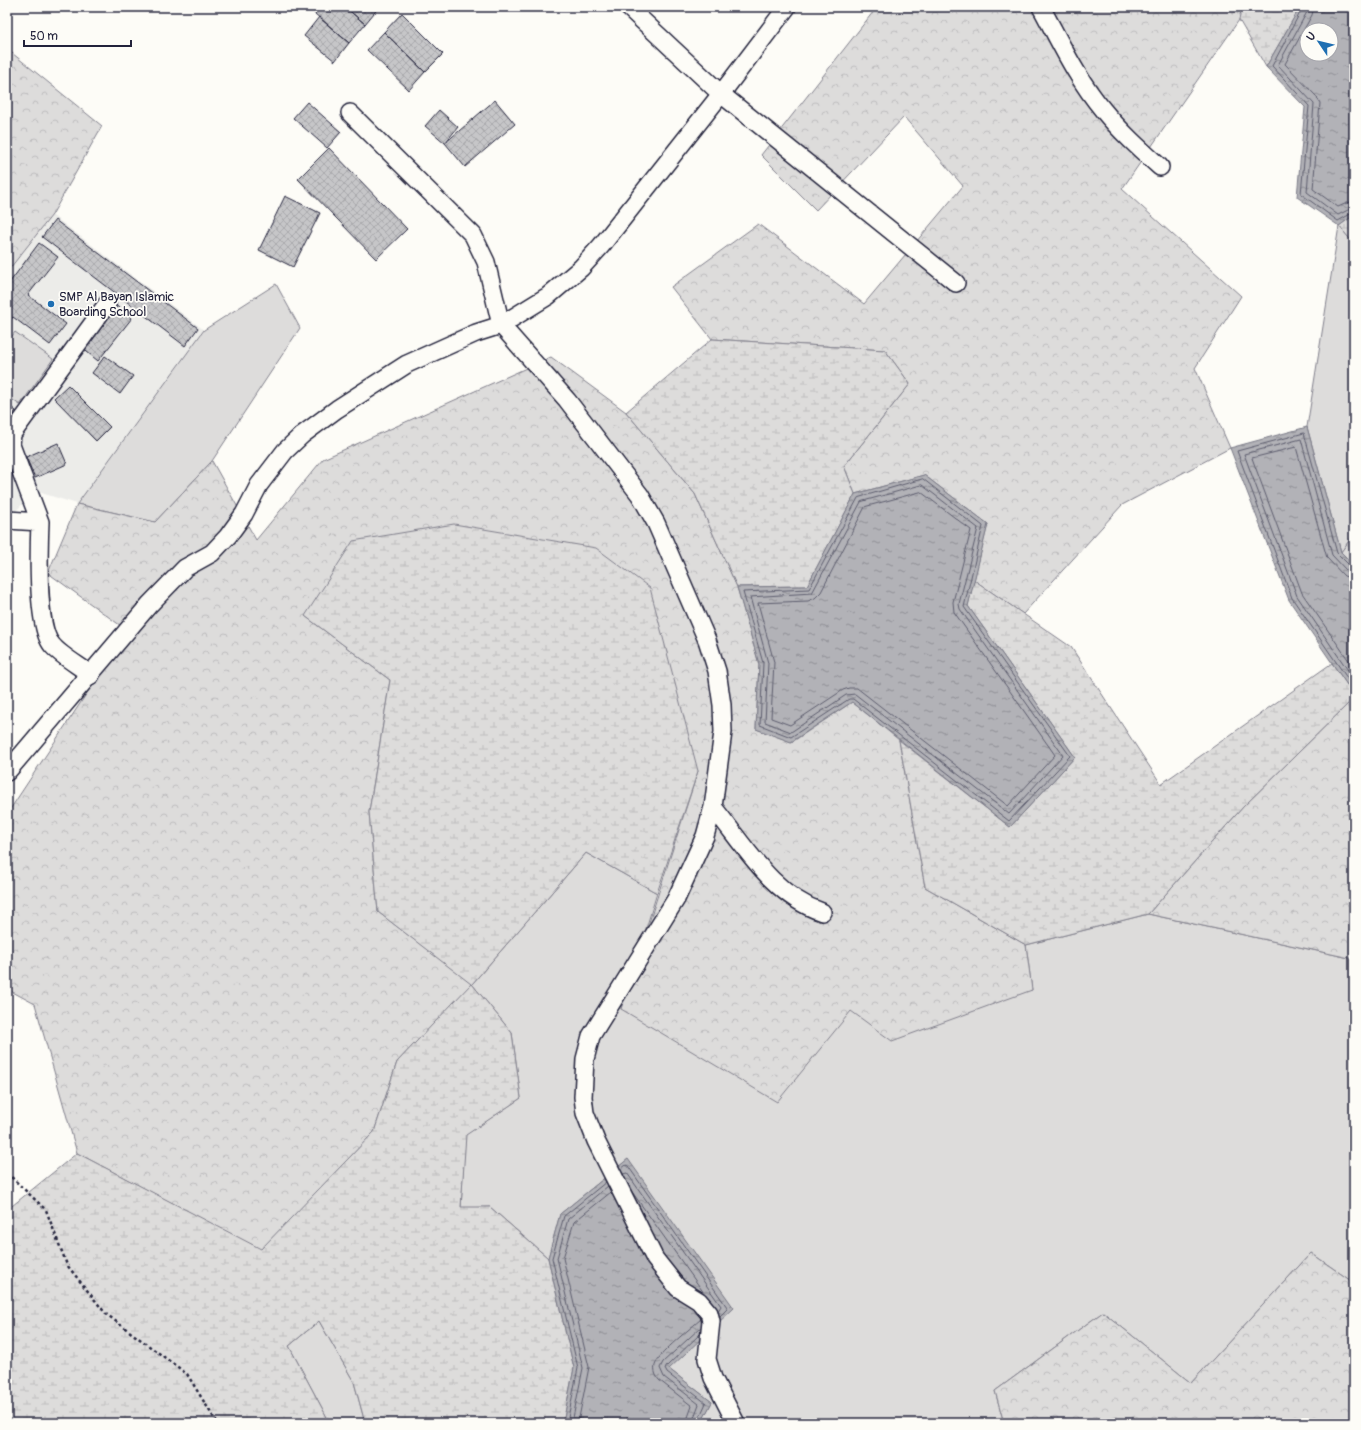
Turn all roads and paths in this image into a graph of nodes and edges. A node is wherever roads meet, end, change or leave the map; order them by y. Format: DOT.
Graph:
graph roads {
  1 [pos="628,7"];
  2 [pos="787,7"];
  3 [pos="1041,7"];
  4 [pos="721,94"];
  5 [pos="350,113"];
  6 [pos="1160,167"];
  7 [pos="956,283"];
  8 [pos="107,304"];
  9 [pos="502,325"];
  10 [pos="7,520"];
  11 [pos="40,522"];
  12 [pos="91,675"];
  13 [pos="7,772"];
  14 [pos="713,807"];
  15 [pos="822,912"];
  16 [pos="7,1173"];
  17 [pos="217,1423"];
  18 [pos="736,1423"];
  1 -- 4 [label="street"];
  2 -- 4 [label="street"];
  3 -- 6 [label="street"];
  4 -- 7 [label="street"];
  4 -- 9 [label="street"];
  5 -- 9 [label="street"];
  8 -- 11 [label="street"];
  9 -- 12 [label="street"];
  9 -- 14 [label="street"];
  10 -- 11 [label="street"];
  11 -- 12 [label="street"];
  12 -- 13 [label="street"];
  14 -- 15 [label="street"];
  14 -- 18 [label="street"];
  16 -- 17 [label="path"];
}
